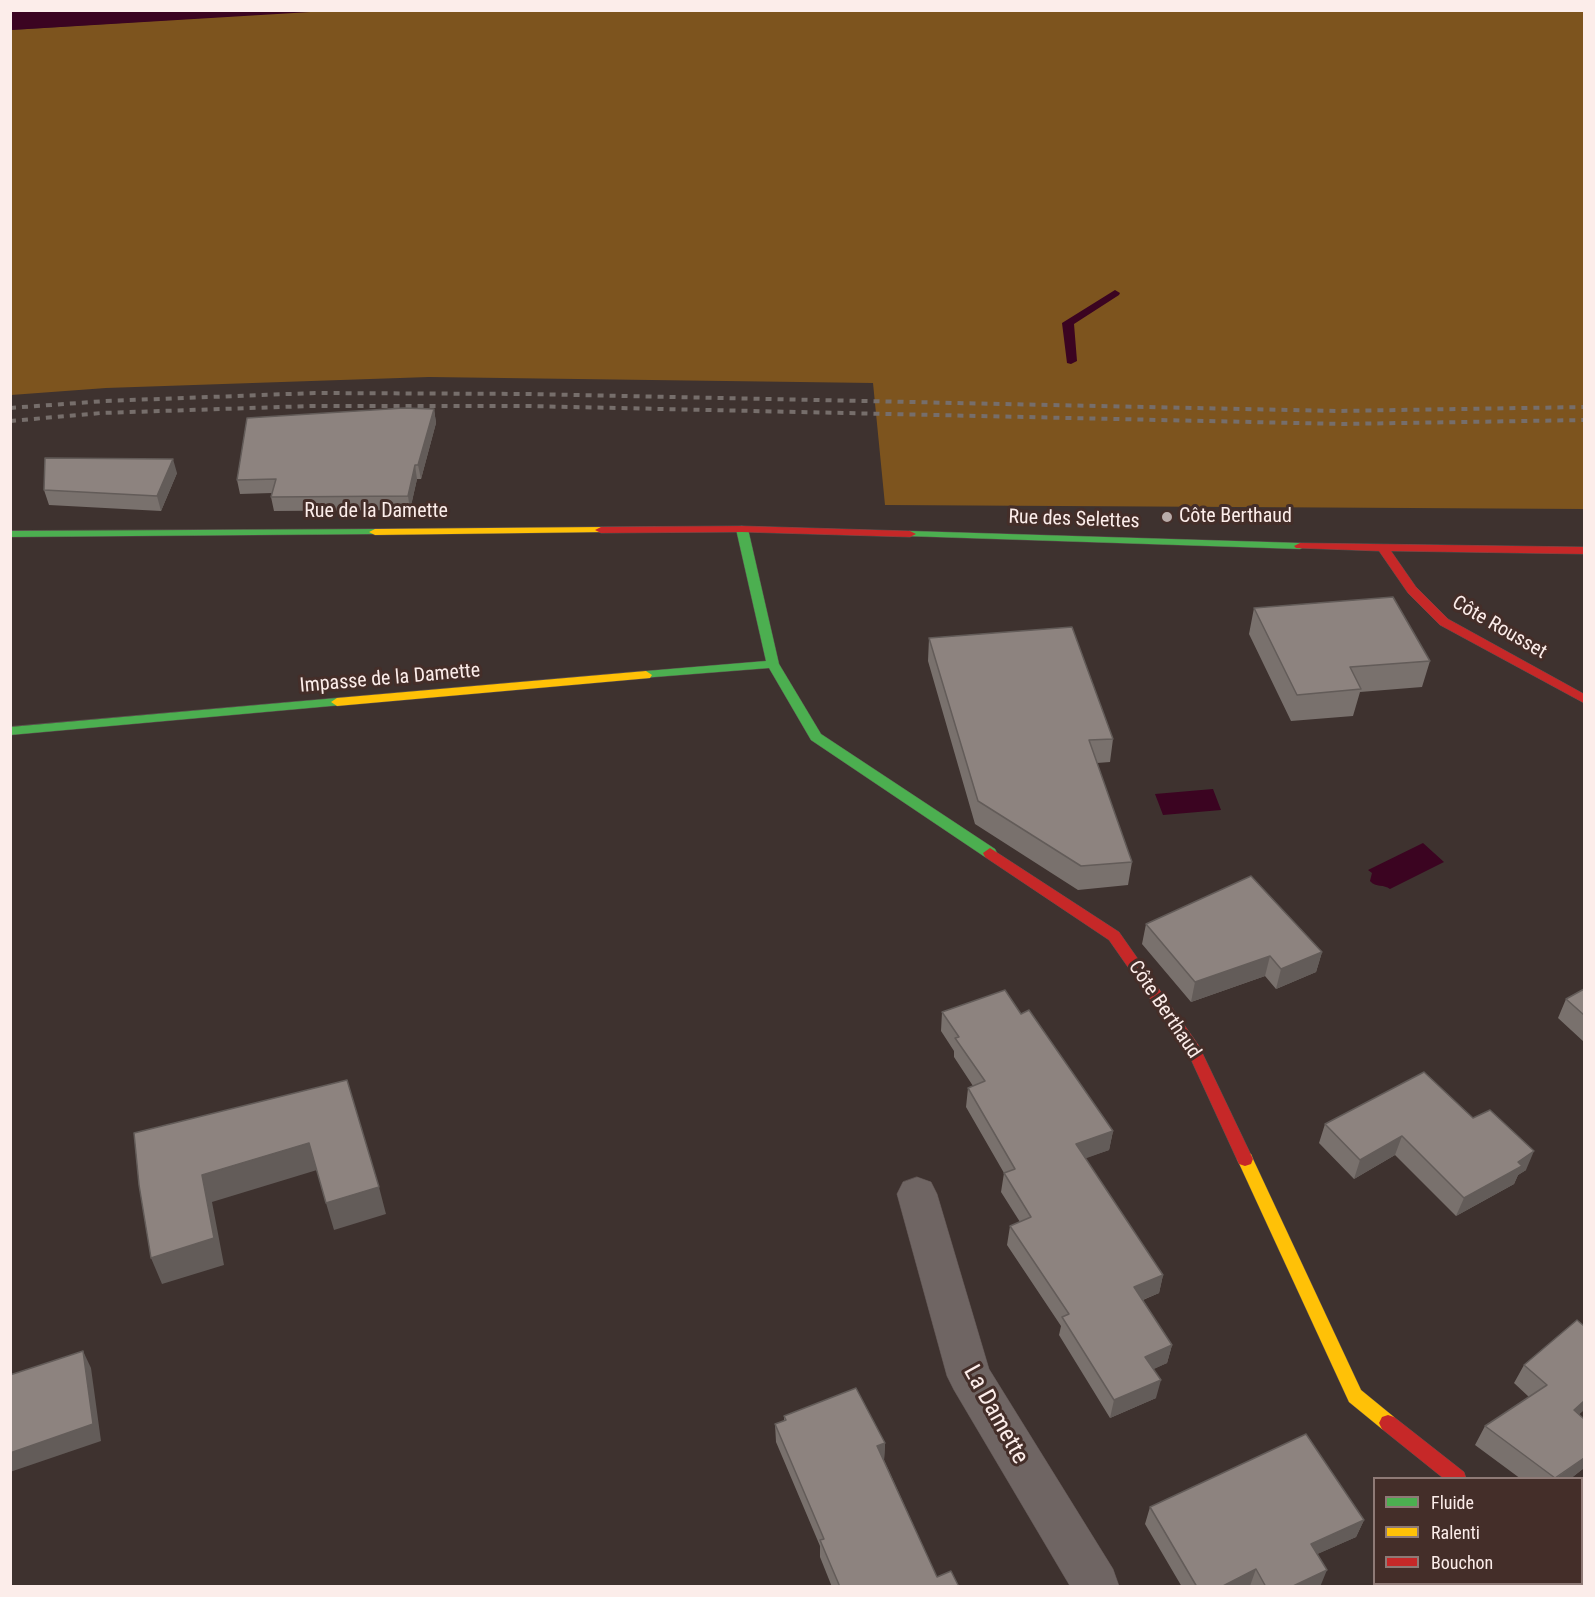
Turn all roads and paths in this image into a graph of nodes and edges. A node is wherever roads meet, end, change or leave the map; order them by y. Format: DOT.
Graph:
graph roads {
  1 [pos="742,529"];
  2 [pos="10,534"];
  3 [pos="1384,549"];
  4 [pos="1584,550"];
  5 [pos="773,664"];
  6 [pos="1584,699"];
  7 [pos="10,731"];
  8 [pos="917,1194"];
  9 [pos="1455,1477"];
  10 [pos="1096,1587"];
  1 -- 2 [label="street, Rue de la Damette"];
  1 -- 3 [label="street, Rue des Selettes"];
  1 -- 5 [label="street, Côte Berthaud"];
  3 -- 4 [label="street, Rue des Selettes"];
  3 -- 6 [label="street, Côte Rousset"];
  5 -- 7 [label="street, Impasse de la Damette"];
  5 -- 9 [label="street, Côte Berthaud"];
  8 -- 10 [label="street, La Damette"];
}
